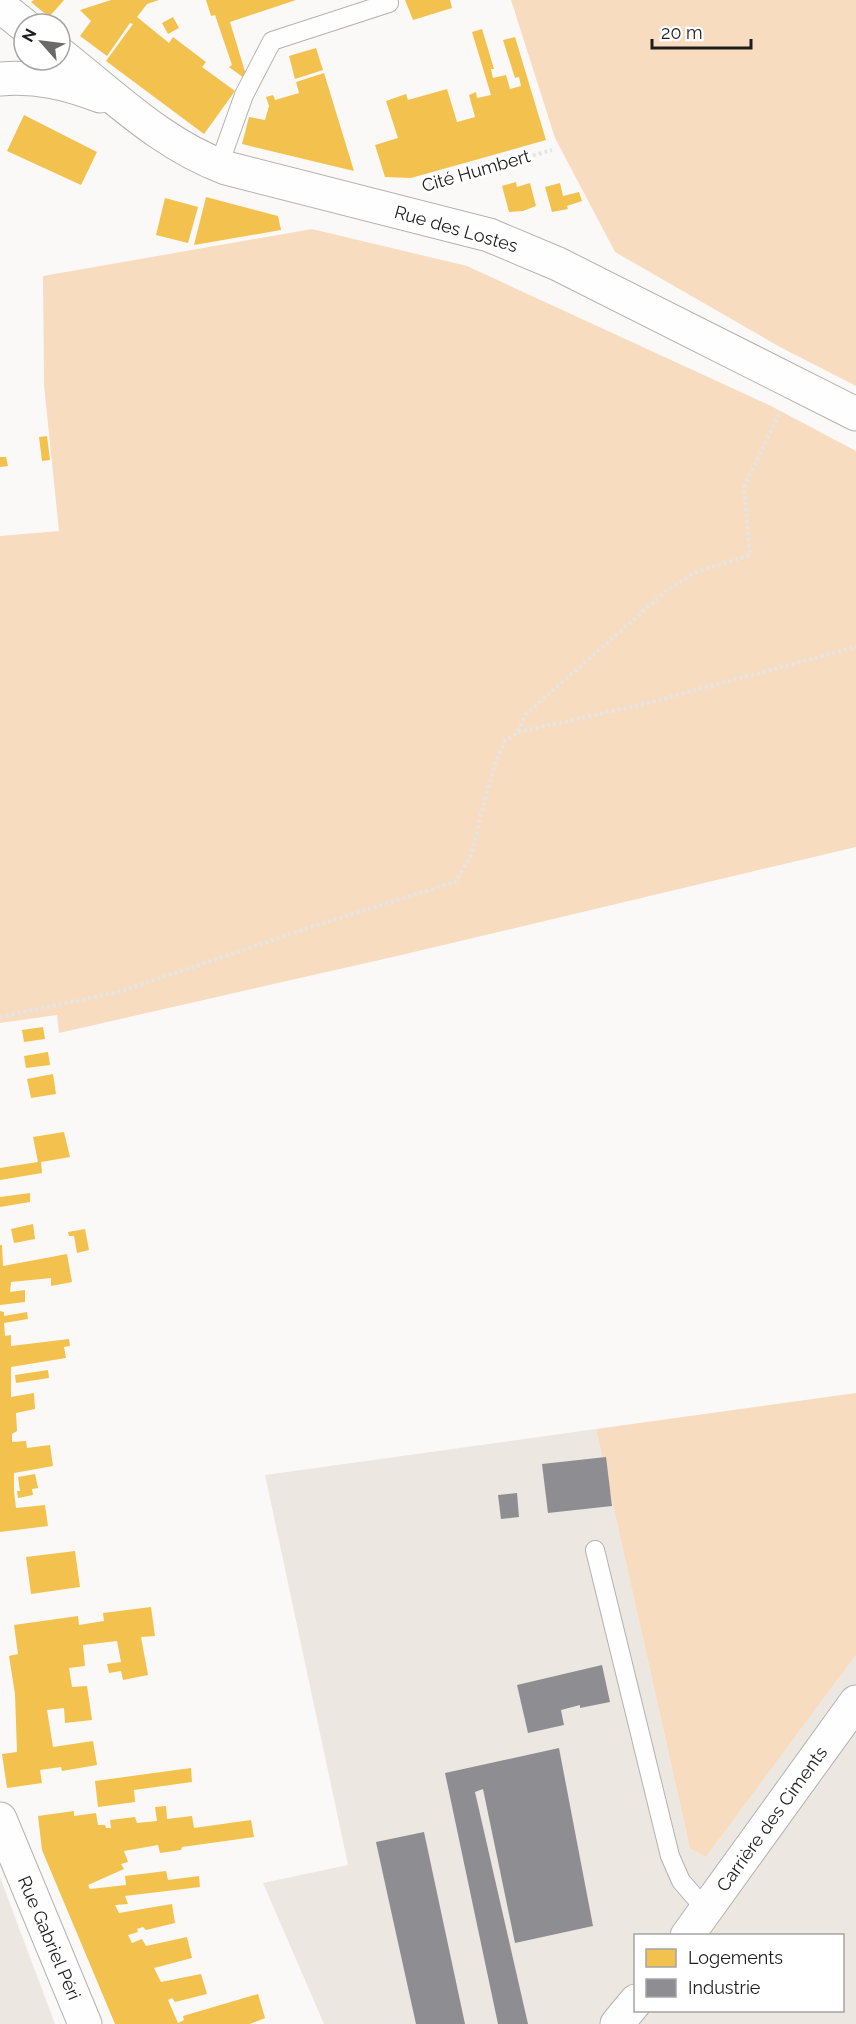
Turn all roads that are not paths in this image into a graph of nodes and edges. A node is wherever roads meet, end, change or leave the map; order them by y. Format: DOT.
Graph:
graph roads {
  1 [pos="389,3"];
  2 [pos="0,6"];
  3 [pos="12,16"];
  4 [pos="34,72"];
  5 [pos="58,72"];
  6 [pos="0,79"];
  7 [pos="219,165"];
  8 [pos="856,414"];
  9 [pos="595,1550"];
  10 [pos="856,1702"];
  11 [pos="0,1819"];
  12 [pos="696,1923"];
  13 [pos="634,2003"];
  14 [pos="85,2024"];
  15 [pos="616,2024"];
  1 -- 7 [label="lane"];
  2 -- 3 [label="street"];
  4 -- 6 [label="street, Rue des Lostes"];
  5 -- 7 [label="street, Rue des Lostes"];
  7 -- 8 [label="street, Rue des Lostes"];
  9 -- 12 [label="lane"];
  10 -- 12 [label="street, Carrière des Ciments"];
  11 -- 14 [label="street, Rue Gabriel Péri"];
  13 -- 15 [label="street"];
}
